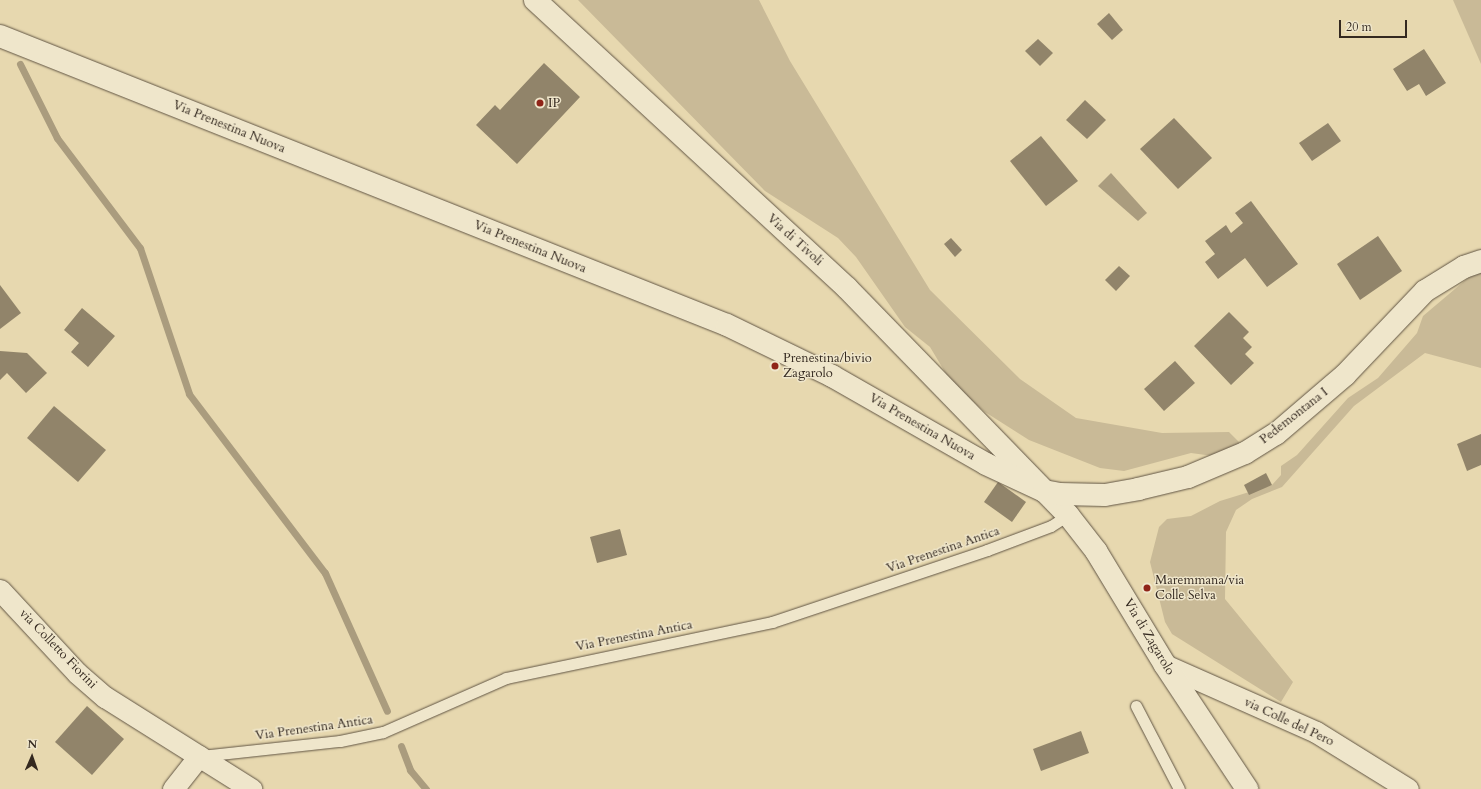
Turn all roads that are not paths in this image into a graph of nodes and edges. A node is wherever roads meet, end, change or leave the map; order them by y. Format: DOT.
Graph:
graph roads {
  1 [pos="535,0"];
  2 [pos="0,36"];
  3 [pos="1481,261"];
  4 [pos="1044,491"];
  5 [pos="1068,515"];
  6 [pos="0,590"];
  7 [pos="1165,665"];
  8 [pos="1136,706"];
  9 [pos="199,756"];
  10 [pos="174,789"];
  11 [pos="251,789"];
  12 [pos="1178,789"];
  13 [pos="1247,789"];
  14 [pos="1408,789"];
  1 -- 4 [label="main road, Via di Tivoli"];
  2 -- 4 [label="main road, Via Prenestina Nuova"];
  3 -- 4 [label="main road, Pedemontana I"];
  4 -- 5 [label="main road, Via di Zagarolo"];
  5 -- 7 [label="main road, Via di Zagarolo"];
  5 -- 9 [label="lane, Via Prenestina Antica"];
  6 -- 9 [label="street, via Colletto Fiorini"];
  7 -- 13 [label="main road, Via di Zagarolo"];
  7 -- 14 [label="street, via Colle del Pero"];
  8 -- 12 [label="lane"];
  9 -- 10 [label="street"];
  9 -- 11 [label="street, via Colletto Fiorini"];
}
